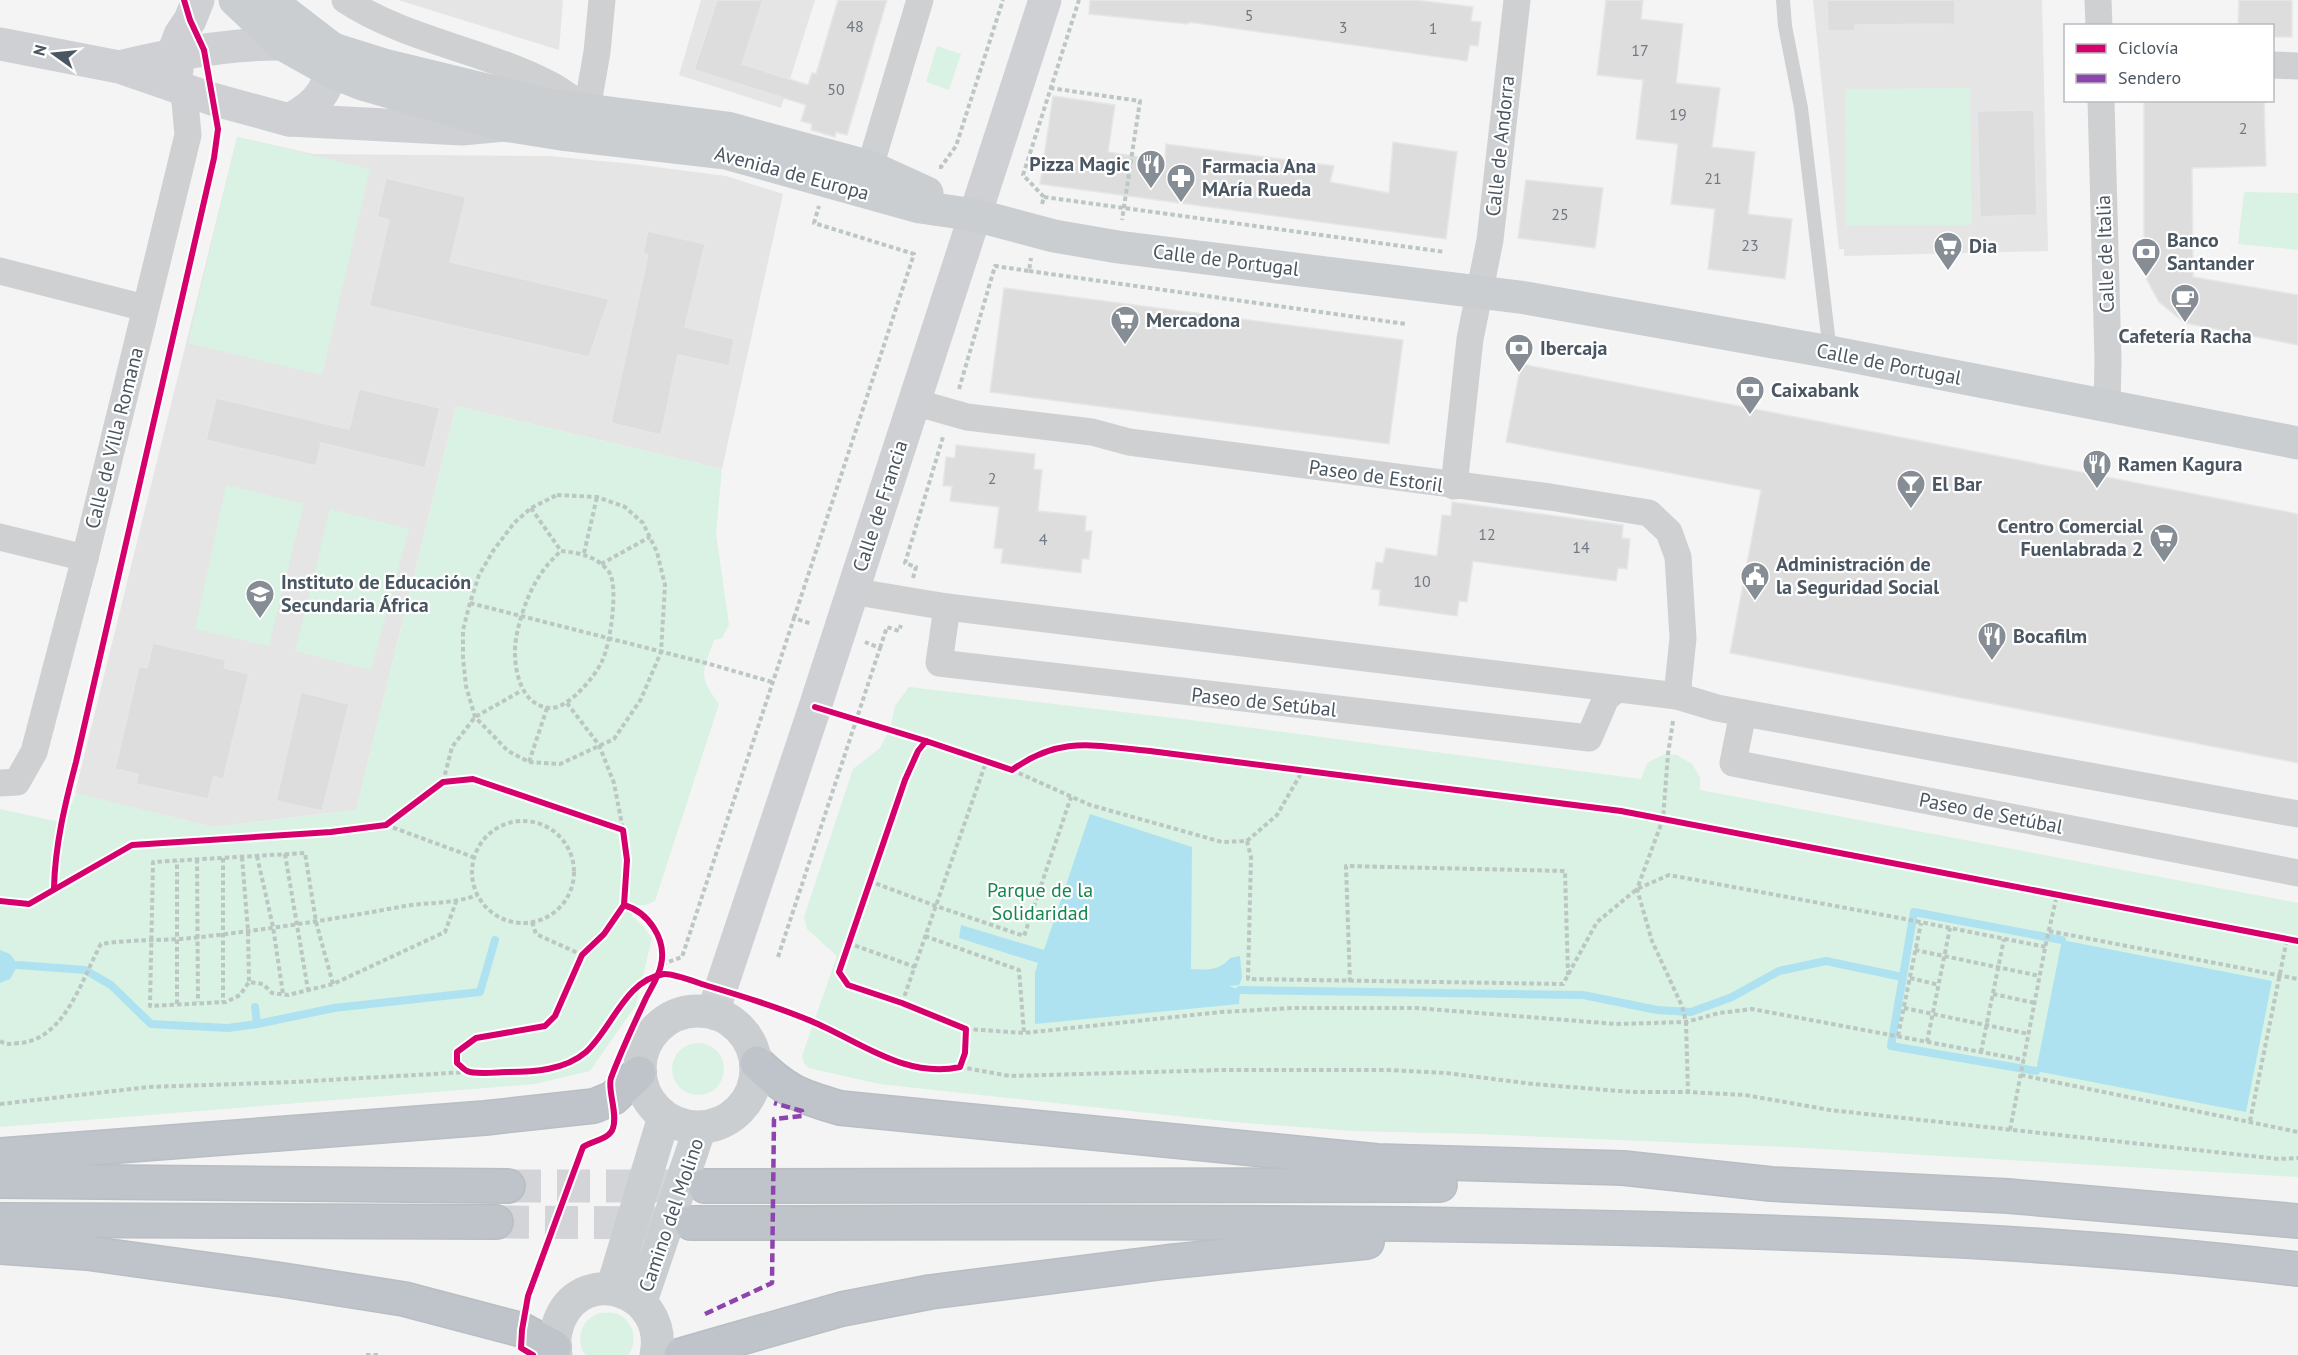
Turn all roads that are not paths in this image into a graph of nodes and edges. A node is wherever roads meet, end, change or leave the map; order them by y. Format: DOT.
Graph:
graph roads {
  1 [pos="198,0"];
  2 [pos="235,0"];
  3 [pos="269,0"];
  4 [pos="345,0"];
  5 [pos="602,0"];
  6 [pos="920,0"];
  7 [pos="1045,0"];
  8 [pos="1517,0"];
  9 [pos="1783,0"];
  10 [pos="2098,0"];
  11 [pos="2099,24"];
  12 [pos="3,38"];
  13 [pos="282,44"];
  14 [pos="173,54"];
  15 [pos="333,60"];
  16 [pos="2274,65"];
  17 [pos="2298,66"];
  18 [pos="119,67"];
  19 [pos="182,90"];
  20 [pos="2101,102"];
  21 [pos="587,109"];
  22 [pos="290,120"];
  23 [pos="504,125"];
  24 [pos="870,167"];
  25 [pos="975,215"];
  26 [pos="0,271"];
  27 [pos="1479,291"];
  28 [pos="145,308"];
  29 [pos="1830,352"];
  30 [pos="914,402"];
  31 [pos="2107,407"];
  32 [pos="2298,443"];
  33 [pos="1454,486"];
  34 [pos="0,537"];
  35 [pos="85,558"];
  36 [pos="851,591"];
  37 [pos="947,607"];
  38 [pos="1617,689"];
  39 [pos="1677,696"];
  40 [pos="1743,713"];
  41 [pos="9,783"];
  42 [pos="2298,814"];
  43 [pos="2298,873"];
  44 [pos="713,1012"];
  45 [pos="757,1063"];
  46 [pos="639,1073"];
  47 [pos="664,1117"];
  48 [pos="700,1128"];
  49 [pos="0,1155"];
  50 [pos="0,1181"];
  51 [pos="1772,1184"];
  52 [pos="508,1186"];
  53 [pos="705,1186"];
  54 [pos="0,1220"];
  55 [pos="2298,1221"];
  56 [pos="496,1222"];
  57 [pos="691,1223"];
  58 [pos="1545,1226"];
  59 [pos="0,1247"];
  60 [pos="2298,1269"];
  61 [pos="612,1289"];
  62 [pos="641,1301"];
  63 [pos="555,1351"];
  64 [pos="656,1355"];
  65 [pos="681,1355"];
  1 -- 14 [label="main road"];
  2 -- 13 [label="main road"];
  3 -- 15 [label="main road, Avenida de Europa"];
  4 -- 21 [label="street, Avenida de Europa"];
  5 -- 21 [label="street"];
  6 -- 24 [label="street"];
  7 -- 25 [label="main road, Calle de Francia"];
  8 -- 27 [label="street, Calle de Andorra"];
  9 -- 29 [label="lane"];
  10 -- 11 [label="street"];
  12 -- 18 [label="main road"];
  13 -- 14 [label="main road"];
  13 -- 15 [label="main road"];
  14 -- 18 [label="main road"];
  14 -- 19 [label="main road"];
  15 -- 21 [label="main road, Avenida de Europa"];
  15 -- 22 [label="main road"];
  15 -- 23 [label="main road, Avenida de Europa"];
  16 -- 17 [label="street"];
  18 -- 19 [label="main road"];
  19 -- 22 [label="main road"];
  19 -- 28 [label="street, Calle de Villa Romana"];
  20 -- 31 [label="street, Calle de Italia"];
  21 -- 24 [label="main road, Avenida de Europa"];
  22 -- 23 [label="main road"];
  23 -- 25 [label="main road, Avenida de Europa"];
  24 -- 25 [label="main road, Avenida de Europa"];
  25 -- 27 [label="main road, Calle de Portugal"];
  25 -- 30 [label="main road, Calle de Francia"];
  26 -- 28 [label="street"];
  27 -- 29 [label="main road, Calle de Portugal"];
  27 -- 33 [label="street"];
  28 -- 35 [label="street, Calle de Villa Romana"];
  29 -- 31 [label="main road, Calle de Portugal"];
  30 -- 33 [label="street, Paseo de Estoril"];
  30 -- 36 [label="main road, Calle de Francia"];
  31 -- 32 [label="main road, Calle de Portugal"];
  33 -- 39 [label="street, Paseo de Estoril"];
  34 -- 35 [label="street"];
  35 -- 41 [label="street, Calle de Villa Romana"];
  36 -- 37 [label="street"];
  36 -- 44 [label="main road, Calle de Francia"];
  37 -- 38 [label="street"];
  37 -- 38 [label="street, Paseo de Setúbal"];
  38 -- 39 [label="street"];
  39 -- 40 [label="street"];
  40 -- 42 [label="street"];
  40 -- 43 [label="street, Paseo de Setúbal"];
  44 -- 45 [label="main road"];
  44 -- 46 [label="main road"];
  45 -- 48 [label="main road"];
  45 -- 51 [label="highway"];
  46 -- 47 [label="main road"];
  46 -- 49 [label="highway"];
  47 -- 48 [label="main road"];
  47 -- 61 [label="main road, Camino del Molino"];
  48 -- 62 [label="main road, Camino del Molino"];
  50 -- 52 [label="highway"];
  51 -- 53 [label="highway"];
  51 -- 55 [label="highway"];
  54 -- 56 [label="highway"];
  57 -- 58 [label="highway"];
  58 -- 60 [label="highway"];
  58 -- 65 [label="highway"];
  59 -- 63 [label="highway"];
  61 -- 62 [label="main road"];
  61 -- 63 [label="main road"];
  62 -- 64 [label="main road"];
}
